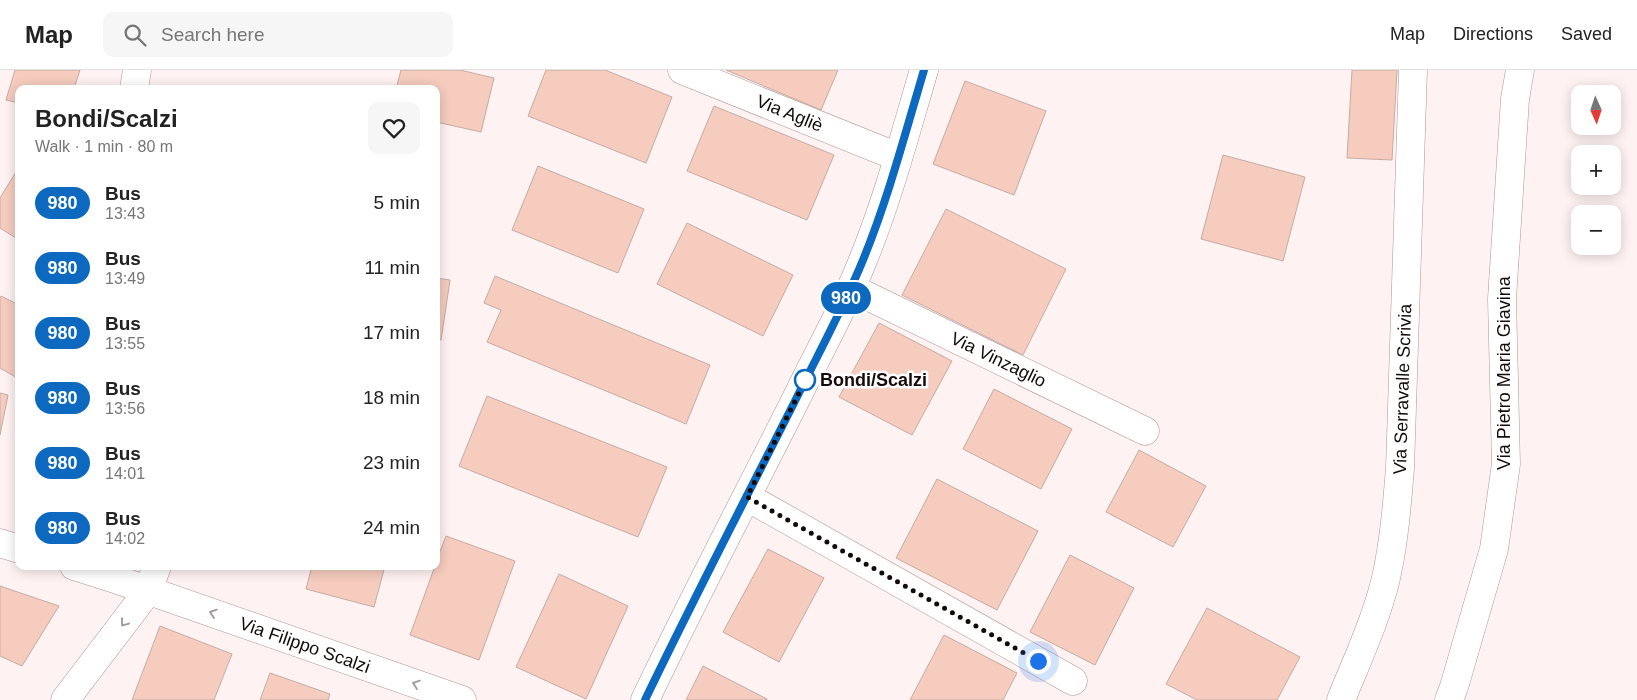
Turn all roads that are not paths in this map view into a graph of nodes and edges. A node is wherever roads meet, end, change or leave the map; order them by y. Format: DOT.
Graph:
graph roads {
  1 [pos="137,70"];
  2 [pos="682,70"];
  3 [pos="924,70"];
  4 [pos="1413,70"];
  5 [pos="1520,70"];
  6 [pos="135,85"];
  7 [pos="898,157"];
  8 [pos="851,288"];
  9 [pos="1145,431"];
  10 [pos="747,497"];
  11 [pos="0,543"];
  12 [pos="15,548"];
  13 [pos="100,570"];
  14 [pos="152,578"];
  15 [pos="1073,681"];
  16 [pos="65,700"];
  17 [pos="462,700"];
  18 [pos="645,700"];
  19 [pos="1341,700"];
  20 [pos="1448,700"];
  1 -- 6 [label="street"];
  2 -- 7 [label="street, Via Agliè"];
  3 -- 7 [label="street"];
  4 -- 19 [label="street, Via Serravalle Scrivia"];
  5 -- 20 [label="street, Via Pietro Maria Giavina"];
  7 -- 8 [label="street"];
  8 -- 9 [label="street, Via Vinzaglio"];
  8 -- 10 [label="street"];
  10 -- 15 [label="street"];
  10 -- 18 [label="street"];
  11 -- 12 [label="street"];
  13 -- 14 [label="street, Via Filippo Scalzi"];
  14 -- 16 [label="street, one-way"];
  17 -- 14 [label="street, Via Filippo Scalzi, one-way"];
}
